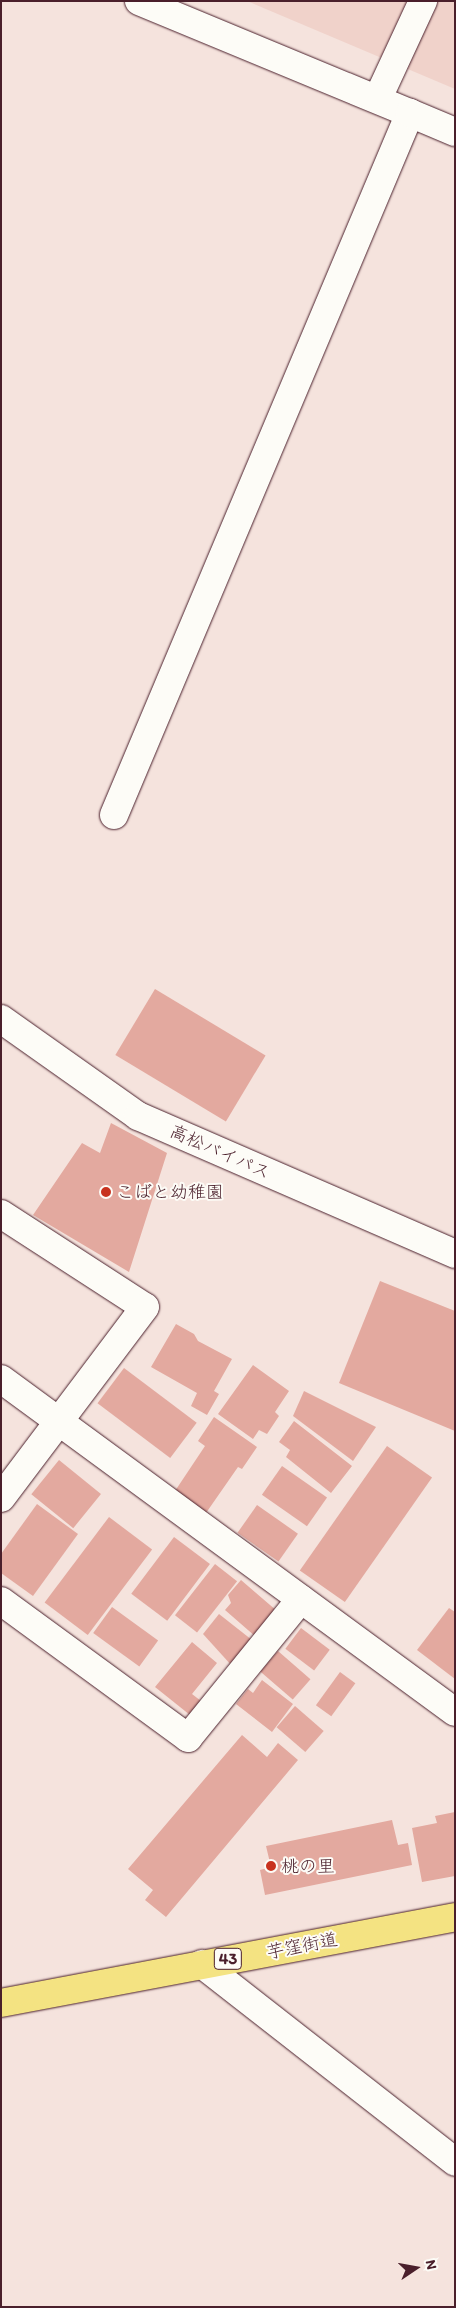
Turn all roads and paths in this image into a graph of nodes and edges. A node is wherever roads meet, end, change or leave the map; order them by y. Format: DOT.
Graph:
graph roads {
  1 [pos="139,1"];
  2 [pos="423,1"];
  3 [pos="378,98"];
  4 [pos="410,113"];
  5 [pos="455,132"];
  6 [pos="114,815"];
  7 [pos="1,1019"];
  8 [pos="1,1214"];
  9 [pos="455,1254"];
  10 [pos="1,1379"];
  11 [pos="60,1422"];
  12 [pos="1,1498"];
  13 [pos="301,1599"];
  14 [pos="1,1601"];
  15 [pos="455,1712"];
  16 [pos="455,1917"];
  17 [pos="202,1964"];
  18 [pos="1,2003"];
  19 [pos="455,2162"];
  1 -- 3 [label="street"];
  2 -- 3 [label="street"];
  3 -- 4 [label="street"];
  4 -- 5 [label="street"];
  4 -- 6 [label="street"];
  7 -- 9 [label="street, 高松バイパス"];
  8 -- 11 [label="street"];
  10 -- 11 [label="street"];
  11 -- 12 [label="street"];
  11 -- 13 [label="street"];
  13 -- 14 [label="street"];
  13 -- 15 [label="street"];
  16 -- 17 [label="main road, 芋窪街道 / 43"];
  17 -- 18 [label="main road, 芋窪街道 / 43"];
  17 -- 19 [label="street"];
}
